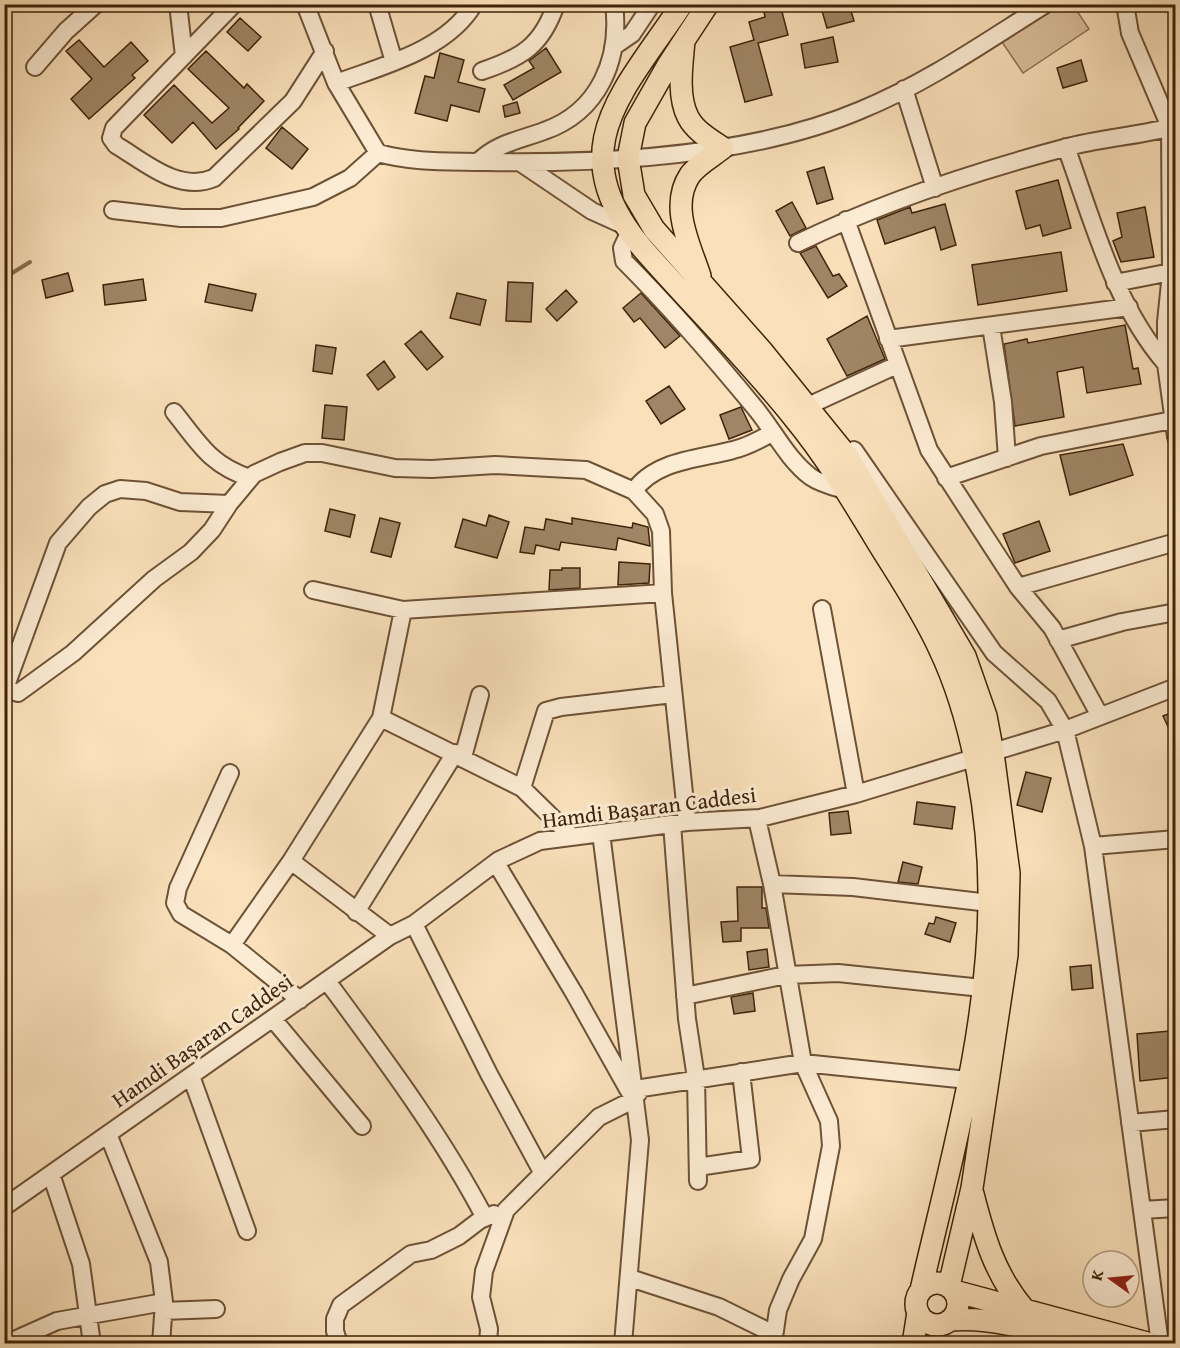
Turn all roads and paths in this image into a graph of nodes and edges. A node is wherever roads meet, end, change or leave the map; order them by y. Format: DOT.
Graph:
graph roads {
  1 [pos="96,4"];
  2 [pos="178,4"];
  3 [pos="234,4"];
  4 [pos="306,4"];
  5 [pos="377,4"];
  6 [pos="474,4"];
  7 [pos="556,4"];
  8 [pos="614,4"];
  9 [pos="652,4"];
  10 [pos="682,4"];
  11 [pos="708,4"];
  12 [pos="1046,4"];
  13 [pos="1125,4"];
  14 [pos="684,40"];
  15 [pos="616,45"];
  16 [pos="325,51"];
  17 [pos="184,56"];
  18 [pos="394,62"];
  19 [pos="35,67"];
  20 [pos="482,71"];
  21 [pos="336,83"];
  22 [pos="904,89"];
  23 [pos="1173,126"];
  24 [pos="1066,147"];
  25 [pos="723,148"];
  26 [pos="378,153"];
  27 [pos="628,158"];
  28 [pos="602,161"];
  29 [pos="478,162"];
  30 [pos="521,163"];
  31 [pos="935,188"];
  32 [pos="113,210"];
  33 [pos="846,220"];
  34 [pos="626,229"];
  35 [pos="798,243"];
  36 [pos="1173,272"];
  37 [pos="702,282"];
  38 [pos="1115,282"];
  39 [pos="1128,307"];
  40 [pos="991,326"];
  41 [pos="888,339"];
  42 [pos="1166,364"];
  43 [pos="897,365"];
  44 [pos="1173,402"];
  45 [pos="805,408"];
  46 [pos="174,412"];
  47 [pos="1174,428"];
  48 [pos="772,433"];
  49 [pos="1007,458"];
  50 [pos="250,478"];
  51 [pos="946,478"];
  52 [pos="845,490"];
  53 [pos="634,491"];
  54 [pos="229,504"];
  55 [pos="1176,542"];
  56 [pos="1018,587"];
  57 [pos="313,590"];
  58 [pos="663,593"];
  59 [pos="822,609"];
  60 [pos="403,610"];
  61 [pos="1176,612"];
  62 [pos="1058,640"];
  63 [pos="1176,687"];
  64 [pos="673,694"];
  65 [pos="480,695"];
  66 [pos="1100,716"];
  67 [pos="381,718"];
  68 [pos="1065,730"];
  69 [pos="459,755"];
  70 [pos="983,756"];
  71 [pos="230,773"];
  72 [pos="522,788"];
  73 [pos="856,794"];
  74 [pos="757,819"];
  75 [pos="680,823"];
  76 [pos="601,833"];
  77 [pos="570,835"];
  78 [pos="1176,839"];
  79 [pos="1093,846"];
  80 [pos="291,861"];
  81 [pos="496,863"];
  82 [pos="772,884"];
  83 [pos="989,903"];
  84 [pos="356,912"];
  85 [pos="414,924"];
  86 [pos="390,936"];
  87 [pos="232,945"];
  88 [pos="786,975"];
  89 [pos="327,981"];
  90 [pos="982,988"];
  91 [pos="685,996"];
  92 [pos="300,1000"];
  93 [pos="273,1019"];
  94 [pos="803,1063"];
  95 [pos="741,1072"];
  96 [pos="191,1076"];
  97 [pos="696,1078"];
  98 [pos="968,1080"];
  99 [pos="633,1100"];
  100 [pos="1176,1119"];
  101 [pos="1130,1124"];
  102 [pos="362,1126"];
  103 [pos="108,1134"];
  104 [pos="542,1172"];
  105 [pos="51,1174"];
  106 [pos="972,1188"];
  107 [pos="4,1207"];
  108 [pos="1176,1208"];
  109 [pos="506,1210"];
  110 [pos="1142,1210"];
  111 [pos="485,1218"];
  112 [pos="247,1231"];
  113 [pos="630,1278"];
  114 [pos="951,1289"];
  115 [pos="921,1290"];
  116 [pos="164,1306"];
  117 [pos="216,1309"];
  118 [pos="1024,1309"];
  119 [pos="918,1312"];
  120 [pos="88,1316"];
  121 [pos="944,1329"];
  122 [pos="773,1339"];
  123 [pos="10,1342"];
  124 [pos="92,1344"];
  125 [pos="161,1344"];
  126 [pos="339,1344"];
  127 [pos="488,1344"];
  128 [pos="623,1344"];
  129 [pos="914,1344"];
  130 [pos="1082,1344"];
  131 [pos="1151,1344"];
  132 [pos="1160,1344"];
  1 -- 19 [label="street"];
  2 -- 17 [label="street"];
  3 -- 17 [label="street"];
  4 -- 16 [label="street"];
  5 -- 18 [label="street"];
  6 -- 18 [label="street"];
  7 -- 20 [label="street"];
  8 -- 15 [label="street"];
  9 -- 15 [label="street"];
  10 -- 28 [label="main road"];
  11 -- 14 [label="main road"];
  12 -- 22 [label="street"];
  13 -- 23 [label="street"];
  14 -- 25 [label="main road"];
  14 -- 27 [label="main road"];
  15 -- 29 [label="street"];
  16 -- 17 [label="street"];
  16 -- 21 [label="street"];
  18 -- 21 [label="street"];
  21 -- 26 [label="street"];
  22 -- 25 [label="street"];
  22 -- 31 [label="street"];
  23 -- 24 [label="street"];
  23 -- 36 [label="street"];
  24 -- 31 [label="street"];
  24 -- 38 [label="street"];
  25 -- 27 [label="street"];
  25 -- 37 [label="main road"];
  26 -- 29 [label="street"];
  26 -- 32 [label="street"];
  27 -- 28 [label="street"];
  27 -- 37 [label="main road"];
  28 -- 30 [label="street"];
  28 -- 34 [label="main road"];
  29 -- 30 [label="street"];
  30 -- 34 [label="street"];
  31 -- 33 [label="street"];
  33 -- 35 [label="street"];
  33 -- 41 [label="street"];
  34 -- 45 [label="main road"];
  34 -- 48 [label="street"];
  36 -- 38 [label="street"];
  36 -- 42 [label="street"];
  37 -- 45 [label="main road"];
  38 -- 39 [label="street"];
  39 -- 40 [label="street"];
  39 -- 42 [label="street"];
  40 -- 41 [label="street"];
  40 -- 49 [label="street"];
  41 -- 43 [label="street"];
  42 -- 44 [label="street"];
  43 -- 45 [label="street"];
  43 -- 51 [label="street"];
  44 -- 47 [label="street"];
  45 -- 52 [label="main road"];
  45 -- 68 [label="street"];
  45 -- 70 [label="main road"];
  46 -- 50 [label="street"];
  47 -- 49 [label="street"];
  48 -- 52 [label="street"];
  48 -- 53 [label="street"];
  49 -- 51 [label="street"];
  50 -- 53 [label="street"];
  50 -- 54 [label="street"];
  51 -- 56 [label="street"];
  52 -- 70 [label="main road"];
  53 -- 58 [label="street"];
  54 -- 54 [label="street"];
  55 -- 56 [label="street"];
  56 -- 62 [label="street"];
  57 -- 60 [label="street"];
  58 -- 60 [label="street"];
  58 -- 64 [label="street"];
  59 -- 73 [label="street"];
  60 -- 67 [label="street"];
  61 -- 62 [label="street"];
  62 -- 66 [label="street"];
  63 -- 66 [label="street, Hamdi Başaran Caddesi"];
  64 -- 72 [label="street"];
  64 -- 75 [label="street"];
  65 -- 69 [label="street"];
  66 -- 68 [label="street, Hamdi Başaran Caddesi"];
  67 -- 69 [label="street"];
  67 -- 80 [label="street"];
  68 -- 70 [label="street, Hamdi Başaran Caddesi"];
  68 -- 79 [label="street"];
  69 -- 72 [label="street"];
  69 -- 84 [label="street"];
  70 -- 73 [label="street, Hamdi Başaran Caddesi"];
  70 -- 83 [label="main road"];
  70 -- 106 [label="main road"];
  71 -- 87 [label="street"];
  72 -- 77 [label="street"];
  73 -- 74 [label="street, Hamdi Başaran Caddesi"];
  74 -- 75 [label="street, Hamdi Başaran Caddesi"];
  74 -- 82 [label="street"];
  75 -- 76 [label="street, Hamdi Başaran Caddesi"];
  75 -- 91 [label="street"];
  76 -- 77 [label="street, Hamdi Başaran Caddesi"];
  76 -- 99 [label="street"];
  77 -- 81 [label="street, Hamdi Başaran Caddesi"];
  78 -- 79 [label="street"];
  79 -- 101 [label="street"];
  80 -- 84 [label="street"];
  80 -- 87 [label="street"];
  81 -- 85 [label="street, Hamdi Başaran Caddesi"];
  81 -- 99 [label="street"];
  82 -- 83 [label="street"];
  82 -- 88 [label="street"];
  83 -- 90 [label="main road"];
  84 -- 86 [label="street"];
  85 -- 86 [label="street, Hamdi Başaran Caddesi"];
  85 -- 104 [label="street"];
  86 -- 89 [label="street, Hamdi Başaran Caddesi"];
  87 -- 92 [label="street"];
  88 -- 90 [label="street"];
  88 -- 91 [label="street"];
  88 -- 94 [label="street"];
  89 -- 92 [label="street, Hamdi Başaran Caddesi"];
  89 -- 111 [label="street"];
  90 -- 98 [label="main road"];
  91 -- 97 [label="street"];
  92 -- 93 [label="street, Hamdi Başaran Caddesi"];
  93 -- 96 [label="street, Hamdi Başaran Caddesi"];
  93 -- 102 [label="street"];
  94 -- 95 [label="street"];
  94 -- 98 [label="street"];
  94 -- 122 [label="street"];
  95 -- 97 [label="street"];
  95 -- 97 [label="street"];
  96 -- 103 [label="street, Hamdi Başaran Caddesi"];
  96 -- 112 [label="street"];
  97 -- 99 [label="street"];
  98 -- 115 [label="main road"];
  99 -- 104 [label="street"];
  99 -- 113 [label="street"];
  100 -- 101 [label="street"];
  101 -- 110 [label="street"];
  103 -- 105 [label="street, Hamdi Başaran Caddesi"];
  103 -- 116 [label="street"];
  104 -- 109 [label="street"];
  105 -- 107 [label="street, Hamdi Başaran Caddesi"];
  105 -- 120 [label="street"];
  106 -- 114 [label="main road"];
  106 -- 118 [label="main road"];
  108 -- 110 [label="street"];
  109 -- 111 [label="street"];
  109 -- 127 [label="street"];
  110 -- 132 [label="street"];
  111 -- 126 [label="street"];
  113 -- 122 [label="street"];
  113 -- 128 [label="street"];
  114 -- 115 [label="main road"];
  114 -- 118 [label="main road"];
  114 -- 121 [label="main road"];
  115 -- 119 [label="main road"];
  116 -- 117 [label="street"];
  116 -- 120 [label="street"];
  116 -- 125 [label="street"];
  118 -- 131 [label="main road"];
  119 -- 121 [label="main road"];
  119 -- 129 [label="main road"];
  120 -- 123 [label="street"];
  120 -- 124 [label="street"];
  121 -- 130 [label="main road"];
}
